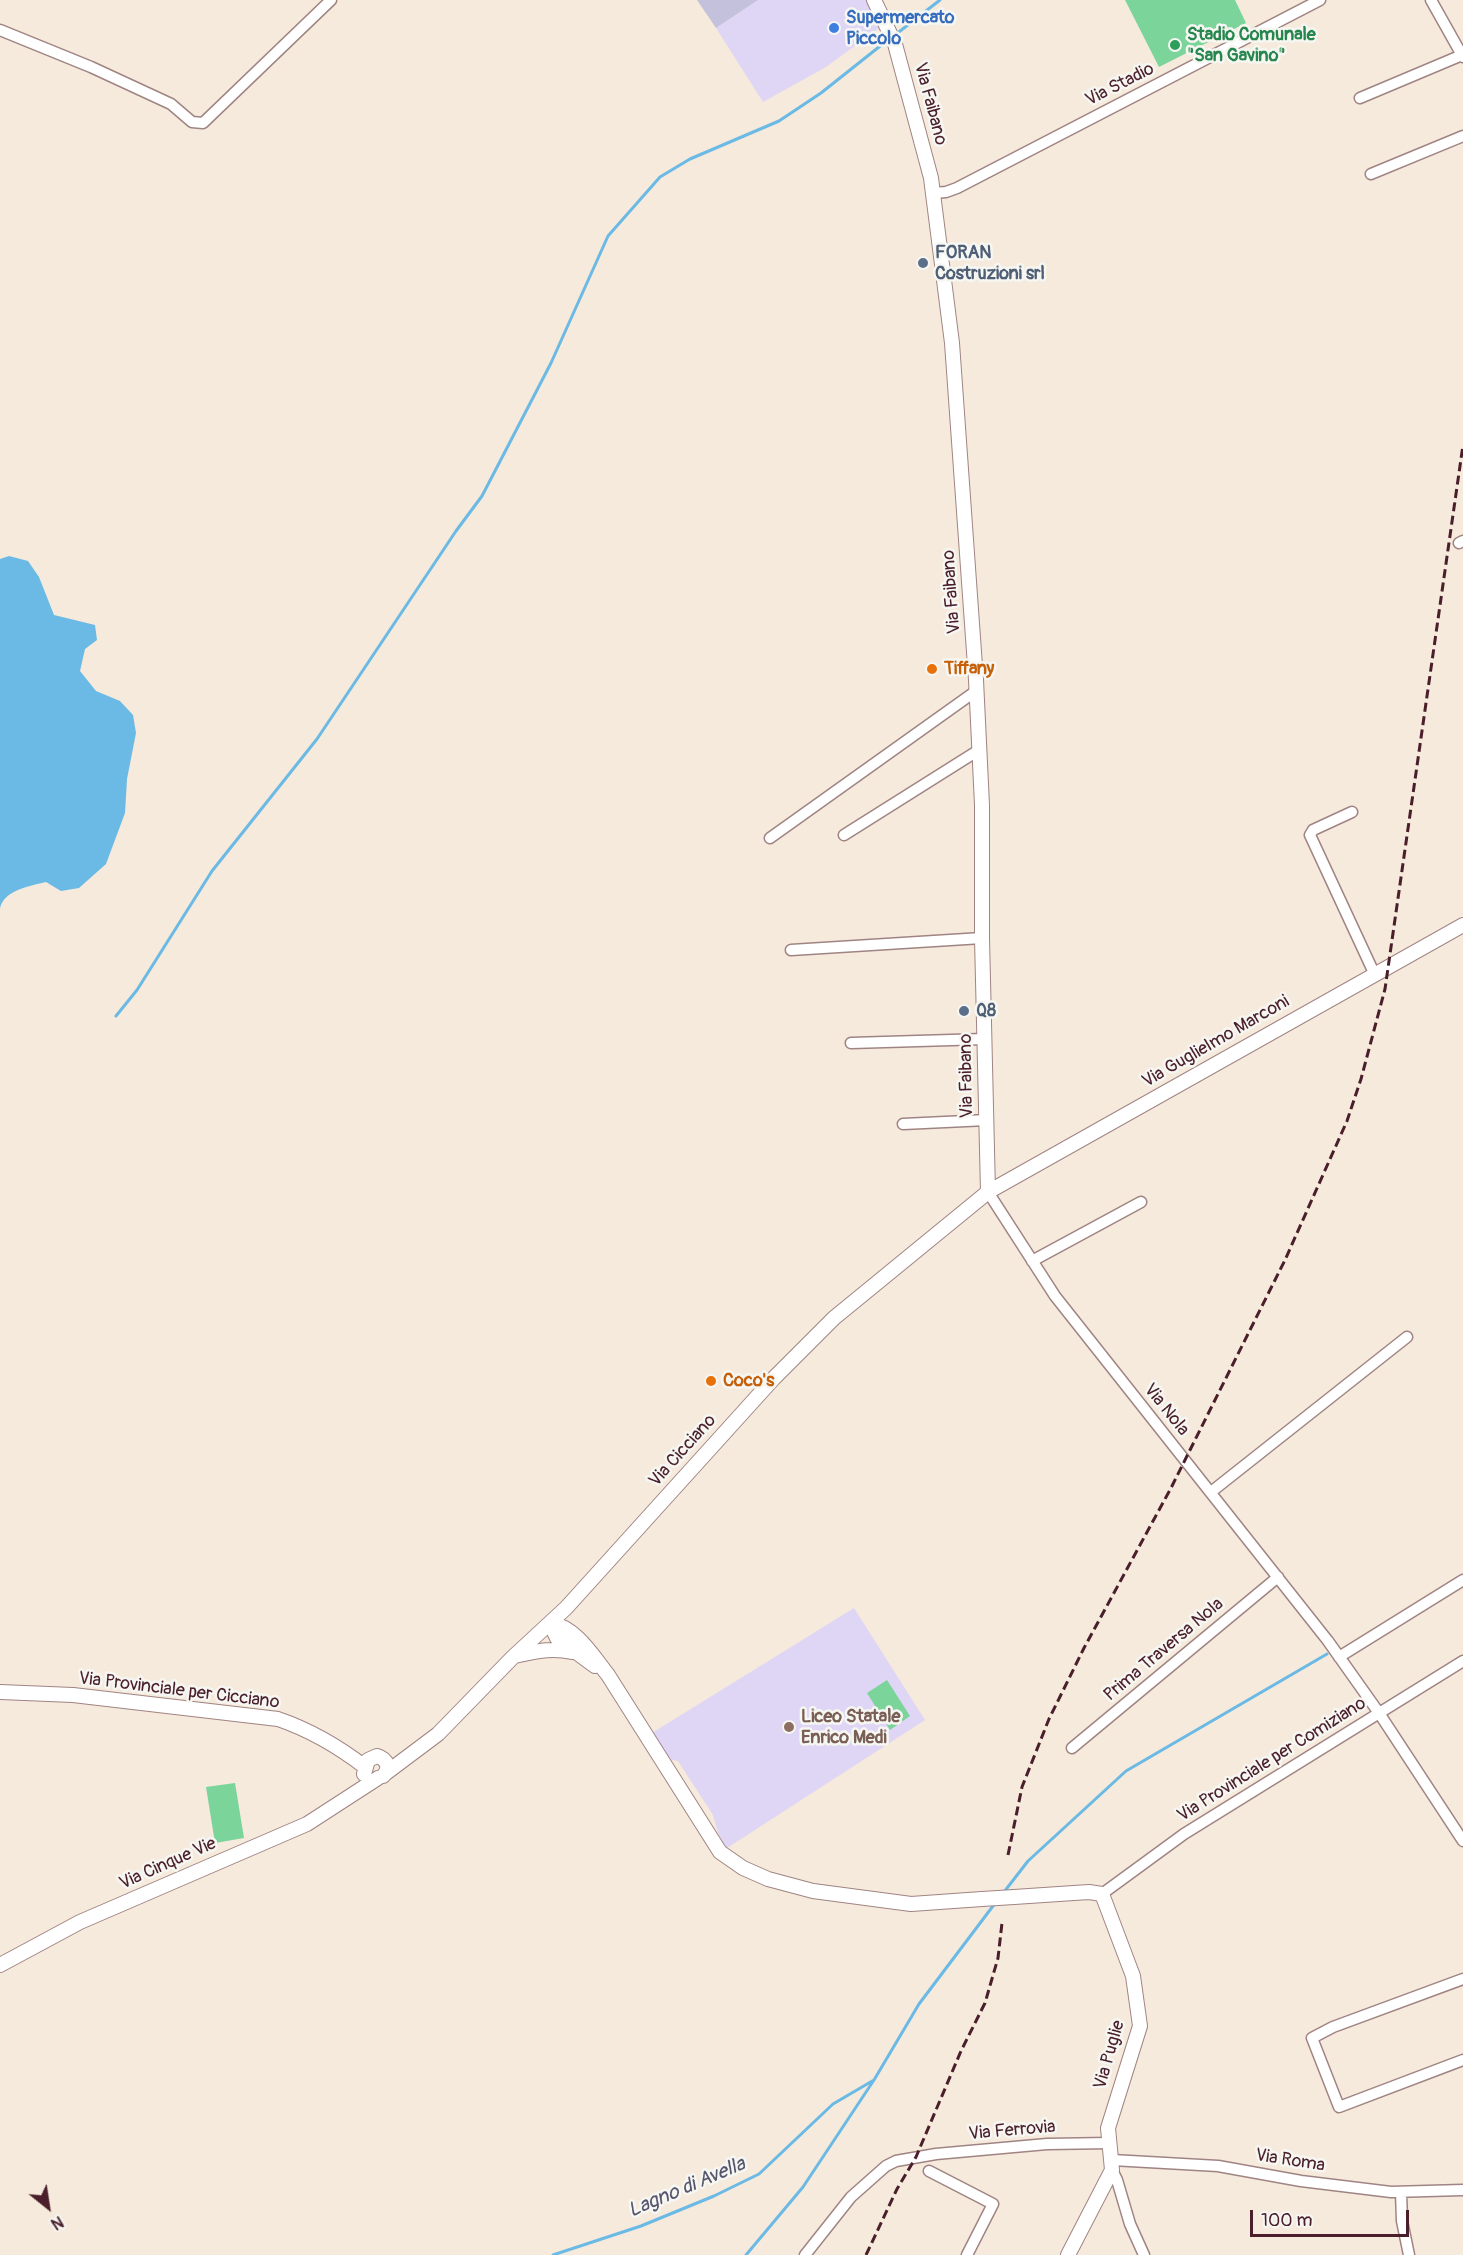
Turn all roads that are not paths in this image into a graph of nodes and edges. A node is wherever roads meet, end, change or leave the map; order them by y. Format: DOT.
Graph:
graph roads {
  1 [pos="331,0"];
  2 [pos="874,0"];
  3 [pos="1320,0"];
  4 [pos="1431,0"];
  5 [pos="0,30"];
  6 [pos="1463,56"];
  7 [pos="1360,98"];
  8 [pos="1463,136"];
  9 [pos="1371,174"];
  10 [pos="933,193"];
  11 [pos="976,691"];
  12 [pos="979,750"];
  13 [pos="1352,812"];
  14 [pos="844,835"];
  15 [pos="770,838"];
  16 [pos="1463,925"];
  17 [pos="982,938"];
  18 [pos="792,950"];
  19 [pos="1374,973"];
  20 [pos="985,1039"];
  21 [pos="851,1043"];
  22 [pos="987,1120"];
  23 [pos="903,1124"];
  24 [pos="988,1192"];
  25 [pos="1140,1202"];
  26 [pos="1032,1261"];
  27 [pos="1407,1337"];
  28 [pos="1211,1492"];
  29 [pos="1278,1577"];
  30 [pos="1463,1580"];
  31 [pos="566,1608"];
  32 [pos="550,1623"];
  33 [pos="578,1639"];
  34 [pos="576,1653"];
  35 [pos="1338,1655"];
  36 [pos="513,1656"];
  37 [pos="1463,1661"];
  38 [pos="608,1675"];
  39 [pos="0,1692"];
  40 [pos="1379,1713"];
  41 [pos="1072,1748"];
  42 [pos="375,1767"];
  43 [pos="1463,1841"];
  44 [pos="1102,1894"];
  45 [pos="0,1965"];
  46 [pos="1463,1979"];
  47 [pos="1463,2060"];
  48 [pos="1110,2143"];
  49 [pos="1112,2165"];
  50 [pos="929,2171"];
  51 [pos="1463,2190"];
  52 [pos="1401,2192"];
  53 [pos="805,2255"];
  54 [pos="967,2255"];
  55 [pos="1068,2255"];
  56 [pos="1143,2255"];
  57 [pos="1409,2255"];
  1 -- 5 [label="street"];
  2 -- 10 [label="street, Via Faibano"];
  3 -- 10 [label="street, Via Stadio"];
  4 -- 6 [label="street"];
  6 -- 7 [label="street"];
  8 -- 9 [label="street"];
  10 -- 11 [label="street, Via Faibano"];
  11 -- 12 [label="street, Via Faibano"];
  11 -- 15 [label="street"];
  12 -- 14 [label="street"];
  12 -- 17 [label="street, Via Faibano"];
  13 -- 19 [label="street"];
  16 -- 19 [label="street, Via Guglielmo Marconi"];
  17 -- 18 [label="street"];
  17 -- 20 [label="street, Via Faibano"];
  19 -- 24 [label="street, Via Guglielmo Marconi"];
  20 -- 21 [label="street"];
  20 -- 22 [label="street, Via Faibano"];
  22 -- 23 [label="street"];
  22 -- 24 [label="street, Via Faibano"];
  24 -- 26 [label="street, Via Nola"];
  24 -- 31 [label="street, Via Cicciano"];
  25 -- 26 [label="street"];
  26 -- 28 [label="street, Via Nola"];
  27 -- 28 [label="street"];
  28 -- 29 [label="street, Via Nola"];
  29 -- 35 [label="street, Via Nola"];
  29 -- 41 [label="street, Prima Traversa Nola"];
  30 -- 35 [label="street"];
  31 -- 32 [label="street, Via Cicciano"];
  31 -- 33 [label="street"];
  32 -- 33 [label="street"];
  32 -- 34 [label="street"];
  32 -- 36 [label="street, Via Cicciano"];
  33 -- 38 [label="street"];
  34 -- 36 [label="street"];
  34 -- 38 [label="street"];
  35 -- 40 [label="street"];
  36 -- 42 [label="street, Via Cicciano"];
  37 -- 40 [label="street, Via Provinciale per Comiziano"];
  38 -- 44 [label="street, bridge"];
  39 -- 42 [label="street, Via Provinciale per Cicciano"];
  40 -- 43 [label="street"];
  40 -- 44 [label="street, Via Provinciale per Comiziano"];
  42 -- 45 [label="street, Via Cinque Vie"];
  44 -- 48 [label="street, Via Puglie"];
  46 -- 47 [label="street"];
  48 -- 49 [label="street, Via Puglie"];
  48 -- 53 [label="street, Via Ferrovia"];
  49 -- 52 [label="street, Via Roma"];
  49 -- 55 [label="street"];
  49 -- 56 [label="street"];
  50 -- 54 [label="street"];
  51 -- 52 [label="street, Via Roma"];
  52 -- 57 [label="street"];
}
